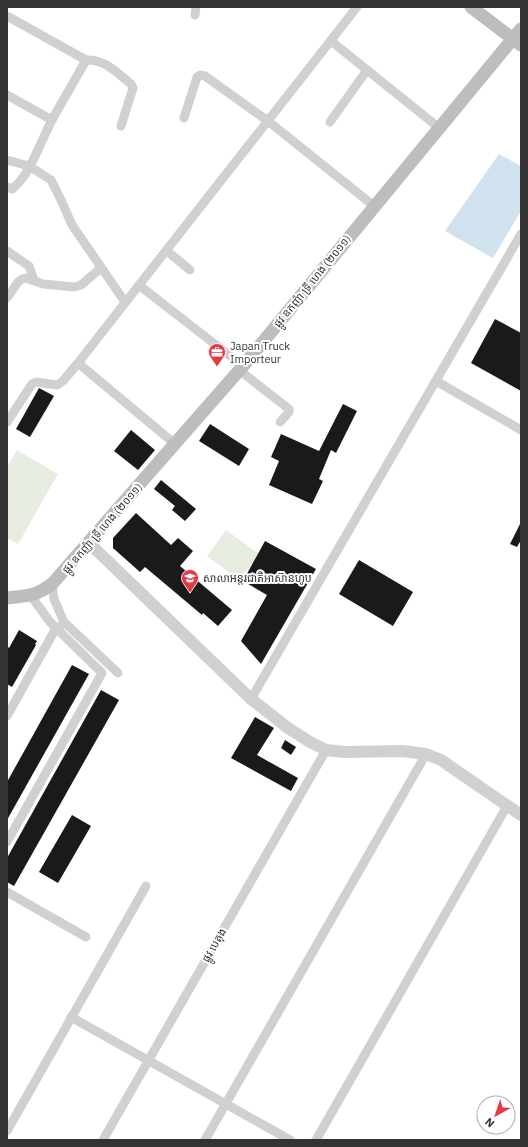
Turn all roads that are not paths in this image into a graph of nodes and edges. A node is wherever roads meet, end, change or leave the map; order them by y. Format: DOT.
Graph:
graph roads {
  1 [pos="357,7"];
  2 [pos="471,7"];
  3 [pos="7,16"];
  4 [pos="518,37"];
  5 [pos="331,41"];
  6 [pos="86,60"];
  7 [pos="367,70"];
  8 [pos="7,95"];
  9 [pos="184,118"];
  10 [pos="52,120"];
  11 [pos="268,121"];
  12 [pos="330,122"];
  13 [pos="121,126"];
  14 [pos="438,127"];
  15 [pos="7,160"];
  16 [pos="29,166"];
  17 [pos="7,187"];
  18 [pos="374,206"];
  19 [pos="521,234"];
  20 [pos="7,251"];
  21 [pos="167,251"];
  22 [pos="101,268"];
  23 [pos="190,270"];
  24 [pos="34,280"];
  25 [pos="140,286"];
  26 [pos="7,298"];
  27 [pos="125,302"];
  28 [pos="78,363"];
  29 [pos="241,368"];
  30 [pos="436,381"];
  31 [pos="7,422"];
  32 [pos="280,422"];
  33 [pos="521,430"];
  34 [pos="175,444"];
  35 [pos="89,543"];
  36 [pos="52,584"];
  37 [pos="31,596"];
  38 [pos="7,598"];
  39 [pos="64,622"];
  40 [pos="56,628"];
  41 [pos="118,673"];
  42 [pos="251,699"];
  43 [pos="7,716"];
  44 [pos="326,750"];
  45 [pos="426,754"];
  46 [pos="508,806"];
  47 [pos="521,815"];
  48 [pos="7,842"];
  49 [pos="146,886"];
  50 [pos="7,892"];
  51 [pos="86,937"];
  52 [pos="71,1017"];
  53 [pos="148,1060"];
  54 [pos="226,1103"];
  55 [pos="7,1131"];
  56 [pos="103,1140"];
  57 [pos="205,1140"];
  58 [pos="290,1140"];
  59 [pos="316,1140"];
  1 -- 5 [label="street"];
  2 -- 4 [label="main road"];
  3 -- 6 [label="street"];
  4 -- 14 [label="main road, ផ្លូវ ឧកញ៉ា ទ្រី ហេង (២០១១)"];
  5 -- 7 [label="street"];
  5 -- 11 [label="street"];
  6 -- 10 [label="street"];
  6 -- 13 [label="street"];
  7 -- 12 [label="street"];
  7 -- 14 [label="street"];
  8 -- 10 [label="street"];
  9 -- 11 [label="street"];
  10 -- 16 [label="street"];
  11 -- 18 [label="street"];
  11 -- 21 [label="street"];
  14 -- 18 [label="main road, ផ្លូវ ឧកញ៉ា ទ្រី ហេង (២០១១)"];
  15 -- 16 [label="street"];
  16 -- 17 [label="street"];
  16 -- 22 [label="street"];
  18 -- 29 [label="main road, ផ្លូវ ឧកញ៉ា ទ្រី ហេង (២០១១)"];
  19 -- 30 [label="street"];
  20 -- 24 [label="street"];
  21 -- 23 [label="street"];
  21 -- 25 [label="street"];
  22 -- 24 [label="street"];
  22 -- 27 [label="street"];
  24 -- 26 [label="street"];
  25 -- 27 [label="street"];
  25 -- 29 [label="street"];
  27 -- 28 [label="street"];
  28 -- 31 [label="street"];
  28 -- 34 [label="street"];
  29 -- 32 [label="street"];
  29 -- 34 [label="main road, ផ្លូវ ឧកញ៉ា ទ្រី ហេង (២០១១)"];
  30 -- 33 [label="street"];
  30 -- 42 [label="street"];
  34 -- 35 [label="main road, ផ្លូវ ឧកញ៉ា ទ្រី ហេង (២០១១)"];
  35 -- 36 [label="main road, ផ្លូវ ឧកញ៉ា ទ្រី ហេង (២០១១)"];
  35 -- 42 [label="street"];
  36 -- 37 [label="main road, ផ្លូវ ឧកញ៉ា ទ្រី ហេង (២០១១)"];
  36 -- 39 [label="street"];
  37 -- 38 [label="main road, ផ្លូវ ឧកញ៉ា ទ្រី ហេង (២០១១)"];
  37 -- 40 [label="street"];
  39 -- 40 [label="street"];
  39 -- 41 [label="street"];
  40 -- 43 [label="street"];
  40 -- 48 [label="street"];
  42 -- 44 [label="street"];
  44 -- 45 [label="street"];
  44 -- 53 [label="street, ផ្លូវ បេតុង"];
  45 -- 46 [label="street"];
  45 -- 54 [label="street"];
  46 -- 47 [label="street"];
  46 -- 59 [label="street"];
  49 -- 52 [label="street"];
  50 -- 51 [label="street"];
  52 -- 53 [label="street"];
  52 -- 55 [label="street"];
  53 -- 54 [label="street"];
  53 -- 56 [label="street, ផ្លូវ បេតុង"];
  54 -- 57 [label="street"];
  54 -- 58 [label="street"];
}
